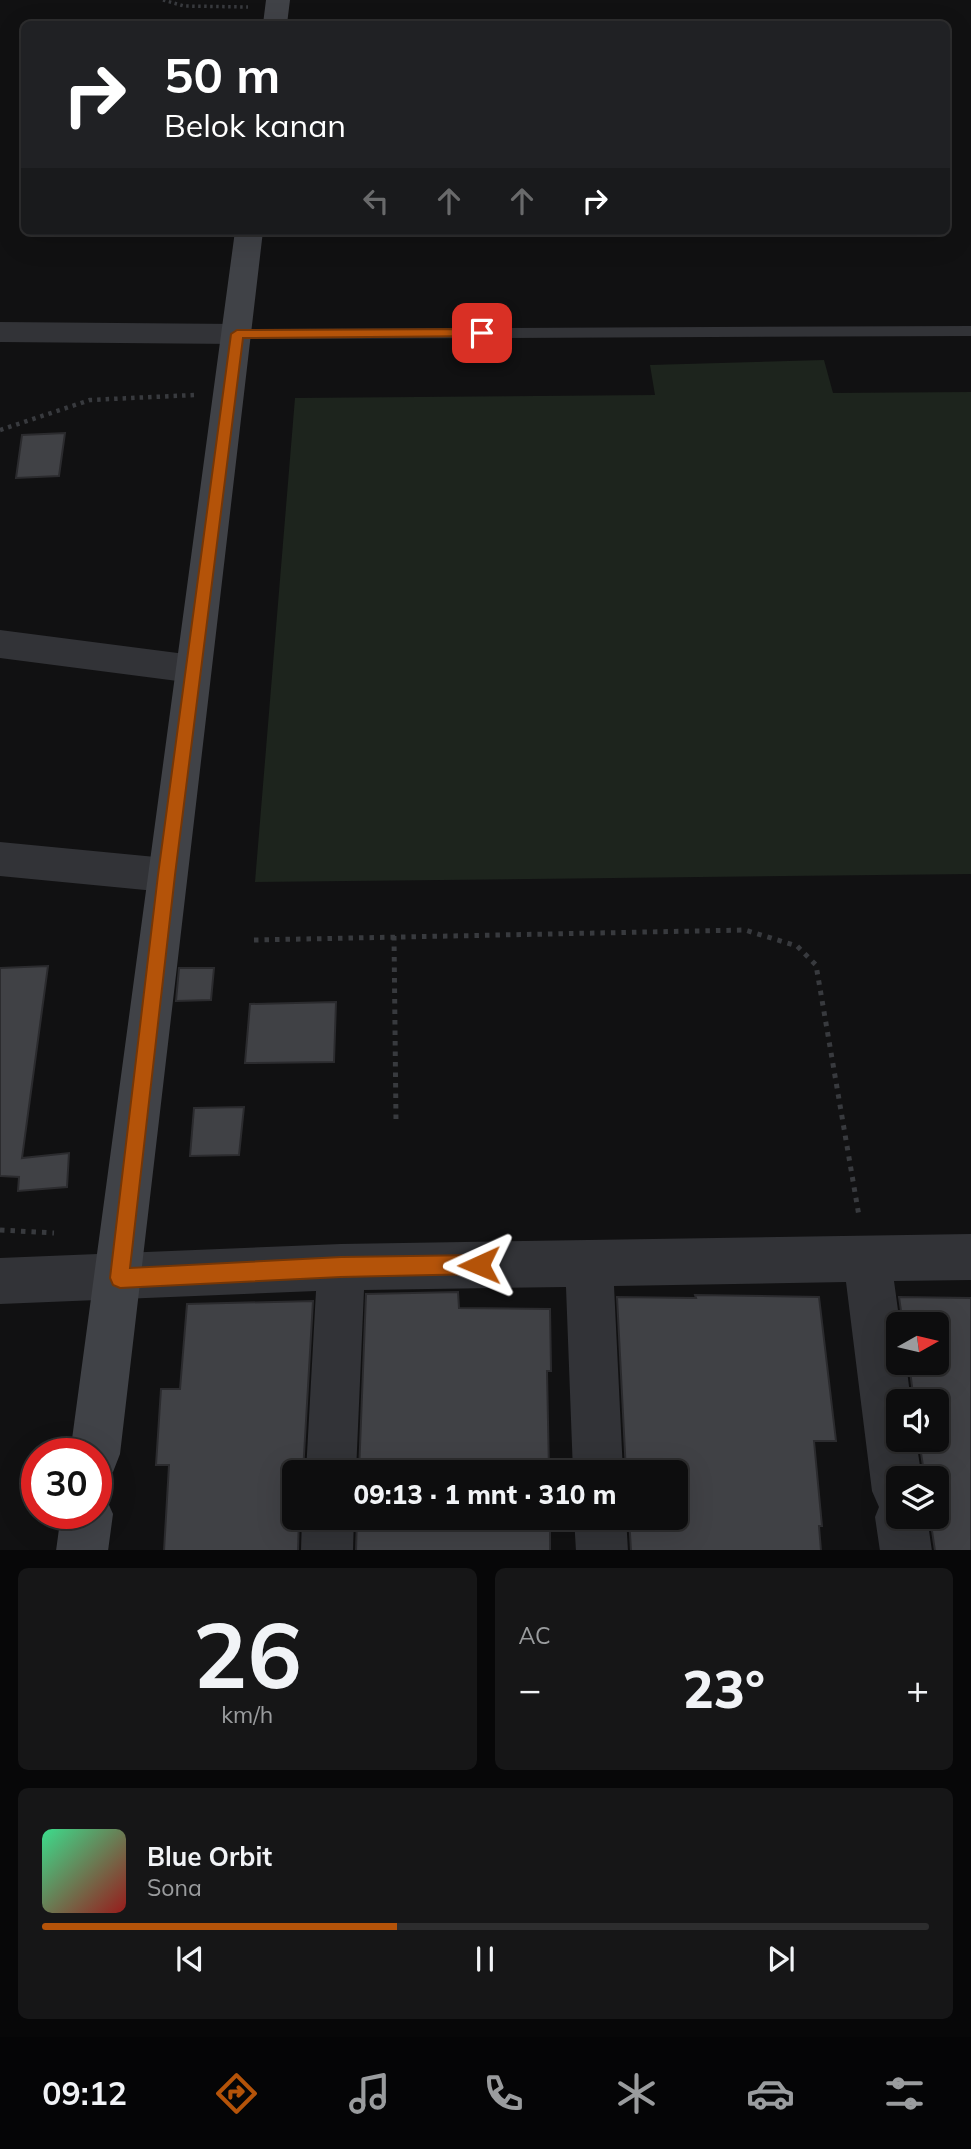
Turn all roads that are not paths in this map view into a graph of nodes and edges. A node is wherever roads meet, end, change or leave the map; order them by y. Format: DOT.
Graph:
graph roads {
  1 [pos="249,235"];
  2 [pos="971,331"];
  3 [pos="0,332"];
  4 [pos="237,334"];
  5 [pos="0,643"];
  6 [pos="193,669"];
  7 [pos="0,859"];
  8 [pos="166,875"];
  9 [pos="971,1257"];
  10 [pos="867,1258"];
  11 [pos="589,1263"];
  12 [pos="341,1267"];
  13 [pos="120,1278"];
  14 [pos="0,1281"];
  15 [pos="97,1438"];
  16 [pos="332,1460"];
  17 [pos="597,1460"];
  18 [pos="895,1466"];
  19 [pos="85,1529"];
  20 [pos="903,1529"];
  21 [pos="328,1530"];
  22 [pos="601,1530"];
  23 [pos="82,1550"];
  24 [pos="327,1550"];
  25 [pos="602,1550"];
  26 [pos="906,1550"];
  1 -- 4 [label="street"];
  2 -- 4 [label="lane"];
  3 -- 4 [label="street"];
  4 -- 6 [label="street"];
  5 -- 6 [label="street"];
  6 -- 8 [label="street"];
  7 -- 8 [label="street"];
  8 -- 13 [label="street"];
  9 -- 10 [label="street"];
  10 -- 11 [label="street"];
  10 -- 18 [label="street"];
  11 -- 12 [label="street"];
  11 -- 17 [label="street"];
  12 -- 13 [label="street"];
  12 -- 16 [label="street"];
  13 -- 14 [label="street"];
  13 -- 15 [label="street"];
  19 -- 23 [label="street"];
  20 -- 26 [label="street"];
  21 -- 24 [label="street"];
  22 -- 25 [label="street"];
}
